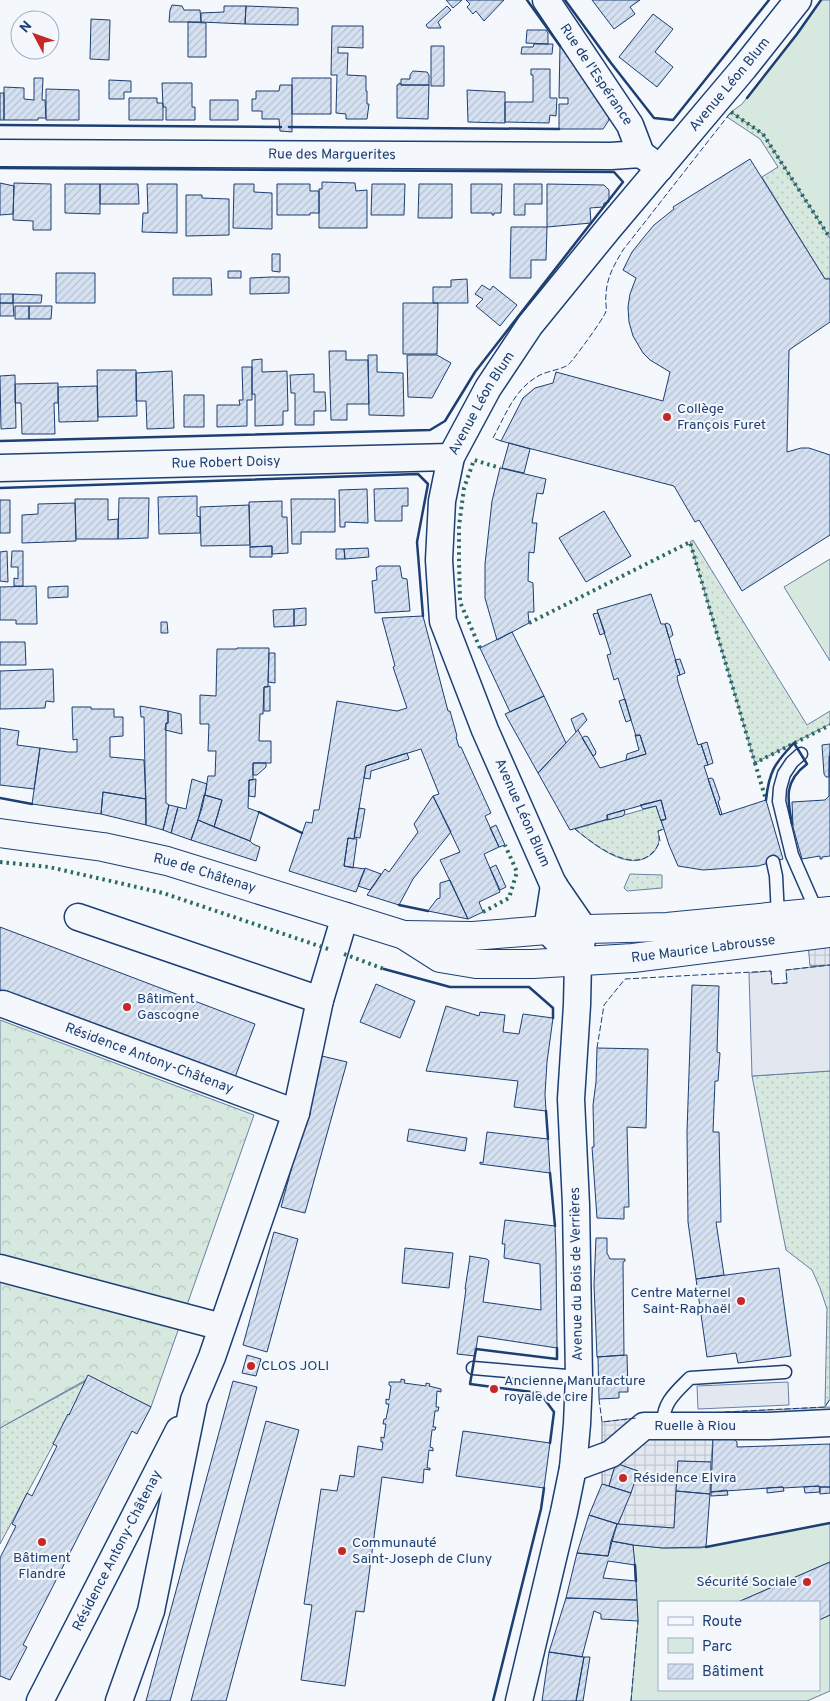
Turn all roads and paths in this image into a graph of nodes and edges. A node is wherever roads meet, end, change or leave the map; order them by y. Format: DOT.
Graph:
graph roads {
  1 [pos="546,0"];
  2 [pos="798,0"];
  3 [pos="0,153"];
  4 [pos="651,161"];
  5 [pos="452,457"];
  6 [pos="0,468"];
  7 [pos="801,754"];
  8 [pos="0,833"];
  9 [pos="773,862"];
  10 [pos="554,884"];
  11 [pos="345,916"];
  12 [pos="778,916"];
  13 [pos="78,917"];
  14 [pos="826,919"];
  15 [pos="584,929"];
  16 [pos="547,930"];
  17 [pos="404,935"];
  18 [pos="578,962"];
  19 [pos="320,1000"];
  20 [pos="3,1004"];
  21 [pos="296,1113"];
  22 [pos="0,1268"];
  23 [pos="222,1327"];
  24 [pos="473,1368"];
  25 [pos="785,1372"];
  26 [pos="579,1377"];
  27 [pos="194,1400"];
  28 [pos="830,1423"];
  29 [pos="664,1426"];
  30 [pos="573,1468"];
  31 [pos="40,1701"];
  32 [pos="119,1701"];
  33 [pos="519,1701"];
  1 -- 4 [label="street, Rue de l'Espérance"];
  2 -- 4 [label="street, Avenue Léon Blum"];
  3 -- 4 [label="street, Rue des Marguerites"];
  4 -- 5 [label="street, Avenue Léon Blum"];
  5 -- 6 [label="street, Rue Robert Doisy"];
  5 -- 10 [label="street, Avenue Léon Blum"];
  7 -- 14 [label="lane"];
  8 -- 11 [label="main road, Rue de Châtenay"];
  9 -- 12 [label="lane"];
  10 -- 15 [label="street, Avenue Léon Blum"];
  10 -- 16 [label="street, Avenue Léon Blum"];
  11 -- 17 [label="main road, Rue de Châtenay"];
  11 -- 19 [label="street, Résidence Antony-Châtenay"];
  12 -- 14 [label="main road, Rue Maurice Labrousse"];
  12 -- 15 [label="main road, Rue Maurice Labrousse"];
  13 -- 19 [label="street"];
  14 -- 18 [label="main road, Rue Maurice Labrousse"];
  15 -- 16 [label="main road, Rue de Châtenay"];
  15 -- 18 [label="street, Avenue du Bois de Verrières"];
  16 -- 17 [label="main road, Rue de Châtenay"];
  16 -- 18 [label="street"];
  17 -- 18 [label="main road, Rue de Châtenay"];
  18 -- 26 [label="street, Avenue du Bois de Verrières"];
  19 -- 21 [label="street, Résidence Antony-Châtenay"];
  20 -- 21 [label="street, Résidence Antony-Châtenay"];
  21 -- 23 [label="street, Résidence Antony-Châtenay"];
  22 -- 23 [label="street"];
  23 -- 27 [label="street, Résidence Antony-Châtenay"];
  24 -- 26 [label="lane"];
  25 -- 29 [label="lane"];
  26 -- 30 [label="street, Avenue du Bois de Verrières"];
  27 -- 31 [label="street, Résidence Antony-Châtenay"];
  27 -- 32 [label="street, Résidence Antony-Châtenay"];
  28 -- 29 [label="street, Ruelle à Riou"];
  29 -- 30 [label="street, Ruelle à Riou"];
  30 -- 33 [label="street, Avenue du Bois de Verrières"];
}
